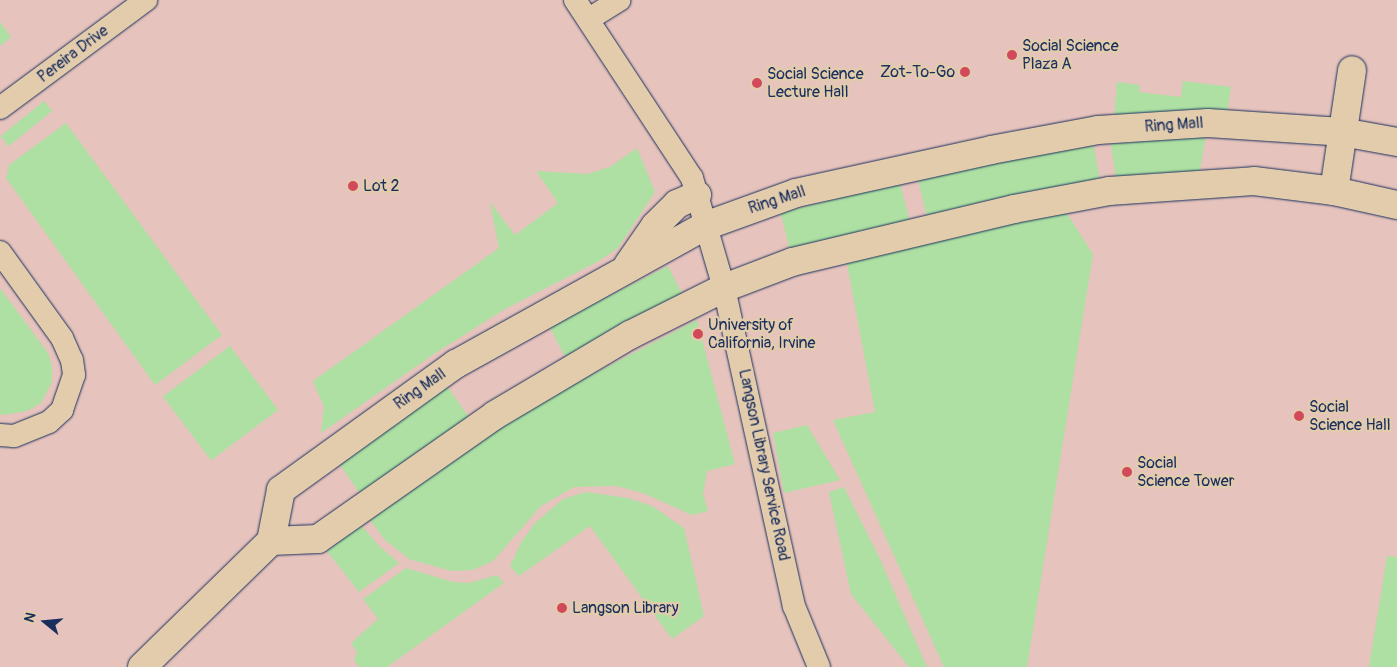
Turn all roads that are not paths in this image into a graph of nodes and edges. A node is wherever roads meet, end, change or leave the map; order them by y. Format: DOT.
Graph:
graph roads {
  1 [pos="146,0"];
  2 [pos="574,0"];
  3 [pos="619,0"];
  4 [pos="589,20"];
  5 [pos="1352,70"];
  6 [pos="0,108"];
  7 [pos="1342,132"];
  8 [pos="1397,142"];
  9 [pos="1334,191"];
  10 [pos="697,195"];
  11 [pos="1397,205"];
  12 [pos="705,226"];
  13 [pos="0,252"];
  14 [pos="626,268"];
  15 [pos="724,288"];
  16 [pos="0,435"];
  17 [pos="271,541"];
  18 [pos="142,667"];
  19 [pos="818,667"];
  1 -- 6 [label="lane, Pereira Drive"];
  2 -- 4 [label="lane, Langson Library Service Road"];
  3 -- 4 [label="lane"];
  4 -- 10 [label="lane, Langson Library Service Road"];
  5 -- 7 [label="street"];
  7 -- 8 [label="street, Ring Mall"];
  7 -- 9 [label="street"];
  7 -- 12 [label="street, Ring Mall"];
  9 -- 11 [label="street"];
  9 -- 15 [label="street"];
  10 -- 12 [label="lane, Langson Library Service Road"];
  10 -- 14 [label="street"];
  12 -- 14 [label="street, Ring Mall"];
  12 -- 15 [label="lane, Langson Library Service Road"];
  13 -- 16 [label="lane"];
  14 -- 17 [label="street, Ring Mall"];
  15 -- 17 [label="street"];
  15 -- 19 [label="lane, Langson Library Service Road"];
  17 -- 18 [label="street"];
}
